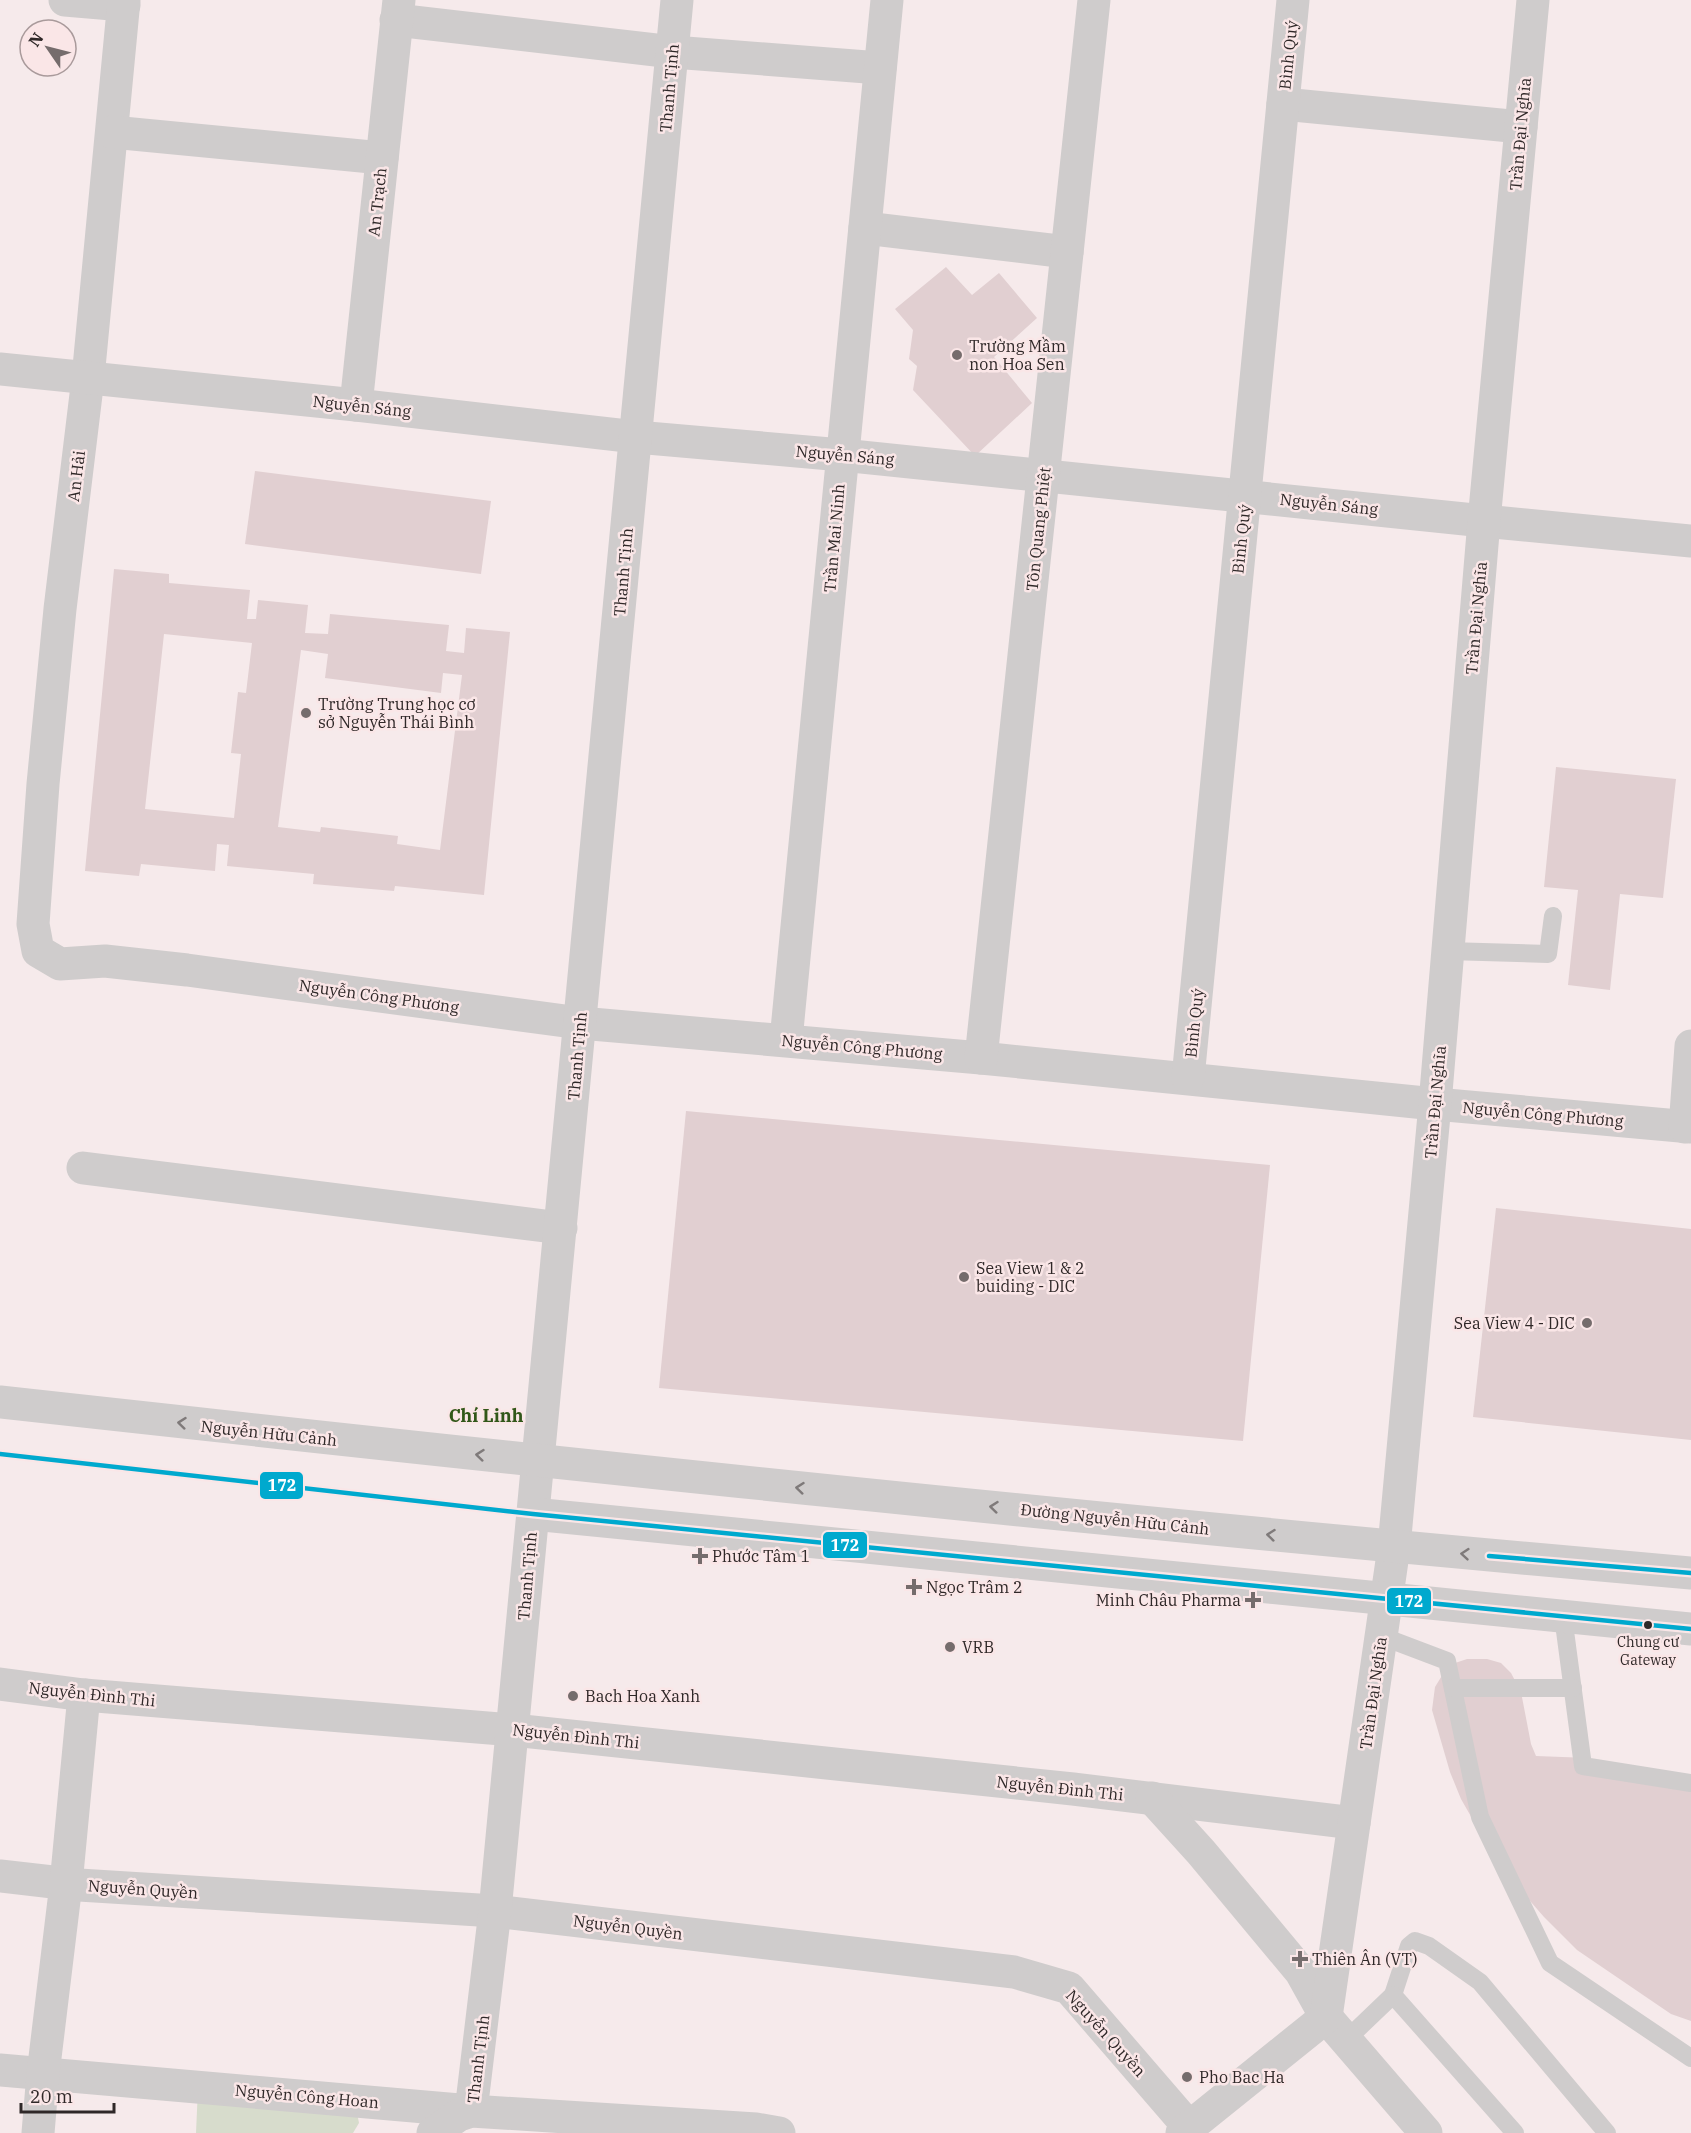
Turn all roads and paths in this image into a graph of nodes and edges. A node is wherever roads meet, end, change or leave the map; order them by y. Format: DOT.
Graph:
graph roads {
  1 [pos="64,0"];
  2 [pos="677,0"];
  3 [pos="887,0"];
  4 [pos="1094,0"];
  5 [pos="1293,0"];
  6 [pos="1533,0"];
  7 [pos="124,3"];
  8 [pos="398,10"];
  9 [pos="673,52"];
  10 [pos="880,68"];
  11 [pos="1283,104"];
  12 [pos="1521,127"];
  13 [pos="112,132"];
  14 [pos="382,158"];
  15 [pos="865,228"];
  16 [pos="1067,252"];
  17 [pos="0,369"];
  18 [pos="88,378"];
  19 [pos="356,405"];
  20 [pos="636,437"];
  21 [pos="842,455"];
  22 [pos="1044,475"];
  23 [pos="1245,495"];
  24 [pos="1484,521"];
  25 [pos="1691,541"];
  26 [pos="1553,916"];
  27 [pos="38,951"];
  28 [pos="1448,951"];
  29 [pos="580,1023"];
  30 [pos="786,1040"];
  31 [pos="1691,1046"];
  32 [pos="981,1058"];
  33 [pos="1188,1078"];
  34 [pos="1434,1104"];
  35 [pos="1688,1127"];
  36 [pos="83,1168"];
  37 [pos="561,1228"];
  38 [pos="0,1402"];
  39 [pos="539,1462"];
  40 [pos="533,1514"];
  41 [pos="1394,1547"];
  42 [pos="1691,1573"];
  43 [pos="1386,1598"];
  44 [pos="1563,1616"];
  45 [pos="1691,1629"];
  46 [pos="1381,1636"];
  47 [pos="0,1684"];
  48 [pos="1453,1688"];
  49 [pos="1573,1688"];
  50 [pos="84,1695"];
  51 [pos="513,1730"];
  52 [pos="1691,1783"];
  53 [pos="1152,1798"];
  54 [pos="1354,1823"];
  55 [pos="0,1875"];
  56 [pos="66,1884"];
  57 [pos="495,1911"];
  58 [pos="1393,1995"];
  59 [pos="1336,2028"];
  60 [pos="1691,2058"];
  61 [pos="0,2070"];
  62 [pos="43,2074"];
  63 [pos="471,2111"];
  64 [pos="1185,2130"];
  65 [pos="38,2133"];
  66 [pos="433,2133"];
  67 [pos="779,2133"];
  68 [pos="1426,2133"];
  69 [pos="1515,2133"];
  70 [pos="1606,2133"];
  1 -- 7 [label="street"];
  2 -- 9 [label="street, Thanh Tịnh"];
  3 -- 10 [label="street, Trần Mai Ninh"];
  4 -- 16 [label="street, Tôn Quang Phiệt"];
  5 -- 11 [label="street, Bình Quý"];
  6 -- 12 [label="street, Trần Đại Nghĩa"];
  7 -- 13 [label="street, An Hải"];
  8 -- 9 [label="street"];
  8 -- 14 [label="street, An Trạch"];
  9 -- 10 [label="street"];
  9 -- 20 [label="street, Thanh Tịnh"];
  10 -- 15 [label="street, Trần Mai Ninh"];
  11 -- 12 [label="street"];
  11 -- 23 [label="street, Bình Quý"];
  12 -- 24 [label="street, Trần Đại Nghĩa"];
  13 -- 14 [label="street"];
  13 -- 18 [label="street, An Hải"];
  14 -- 19 [label="street, An Trạch"];
  15 -- 16 [label="street"];
  15 -- 21 [label="street, Trần Mai Ninh"];
  16 -- 22 [label="street, Tôn Quang Phiệt"];
  17 -- 18 [label="street, Nguyễn Sáng"];
  18 -- 19 [label="street, Nguyễn Sáng"];
  18 -- 27 [label="street, An Hải"];
  19 -- 20 [label="street, Nguyễn Sáng"];
  20 -- 21 [label="street, Nguyễn Sáng"];
  20 -- 29 [label="street, Thanh Tịnh"];
  21 -- 22 [label="street, Nguyễn Sáng"];
  21 -- 30 [label="street, Trần Mai Ninh"];
  22 -- 23 [label="street, Nguyễn Sáng"];
  22 -- 32 [label="street, Tôn Quang Phiệt"];
  23 -- 24 [label="street, Nguyễn Sáng"];
  23 -- 33 [label="street, Bình Quý"];
  24 -- 25 [label="street, Nguyễn Sáng"];
  24 -- 28 [label="street, Trần Đại Nghĩa"];
  26 -- 28 [label="lane"];
  27 -- 29 [label="street, Nguyễn Công Phương"];
  28 -- 34 [label="street, Trần Đại Nghĩa"];
  29 -- 30 [label="street, Nguyễn Công Phương"];
  29 -- 37 [label="street, Thanh Tịnh"];
  30 -- 32 [label="street, Nguyễn Công Phương"];
  31 -- 35 [label="street"];
  32 -- 33 [label="street, Nguyễn Công Phương"];
  33 -- 34 [label="street, Nguyễn Công Phương"];
  34 -- 35 [label="street, Nguyễn Công Phương"];
  34 -- 41 [label="street, Trần Đại Nghĩa"];
  36 -- 37 [label="street"];
  37 -- 39 [label="street, Thanh Tịnh"];
  39 -- 38 [label="street, Nguyễn Hữu Cảnh, one-way"];
  39 -- 40 [label="street, Thanh Tịnh"];
  41 -- 39 [label="street, Đường Nguyễn Hữu Cảnh, one-way"];
  40 -- 43 [label="street"];
  40 -- 51 [label="street, Thanh Tịnh"];
  42 -- 41 [label="street, Đường Nguyễn Hữu Cảnh, one-way"];
  41 -- 43 [label="street, Trần Đại Nghĩa"];
  43 -- 44 [label="street"];
  43 -- 46 [label="street, Trần Đại Nghĩa"];
  44 -- 45 [label="street"];
  44 -- 49 [label="lane"];
  46 -- 48 [label="lane"];
  46 -- 54 [label="street, Trần Đại Nghĩa"];
  47 -- 50 [label="street, Nguyễn Đình Thi"];
  48 -- 49 [label="lane"];
  48 -- 60 [label="lane"];
  49 -- 52 [label="lane"];
  50 -- 51 [label="street, Nguyễn Đình Thi"];
  50 -- 56 [label="street"];
  51 -- 53 [label="street, Nguyễn Đình Thi"];
  51 -- 57 [label="street, Thanh Tịnh"];
  53 -- 54 [label="street, Nguyễn Đình Thi"];
  53 -- 59 [label="street"];
  54 -- 59 [label="street, Trần Đại Nghĩa"];
  55 -- 56 [label="street, Nguyễn Quyền"];
  56 -- 57 [label="street, Nguyễn Quyền"];
  56 -- 62 [label="street"];
  57 -- 63 [label="street, Thanh Tịnh"];
  57 -- 64 [label="street, Nguyễn Quyền"];
  58 -- 59 [label="lane"];
  58 -- 69 [label="lane"];
  58 -- 70 [label="lane"];
  59 -- 64 [label="street"];
  59 -- 68 [label="street"];
  61 -- 62 [label="street, Nguyễn Công Hoan"];
  62 -- 63 [label="street, Nguyễn Công Hoan"];
  62 -- 65 [label="street"];
  63 -- 66 [label="street"];
  63 -- 67 [label="street, Nguyễn Công Hoan"];
}
